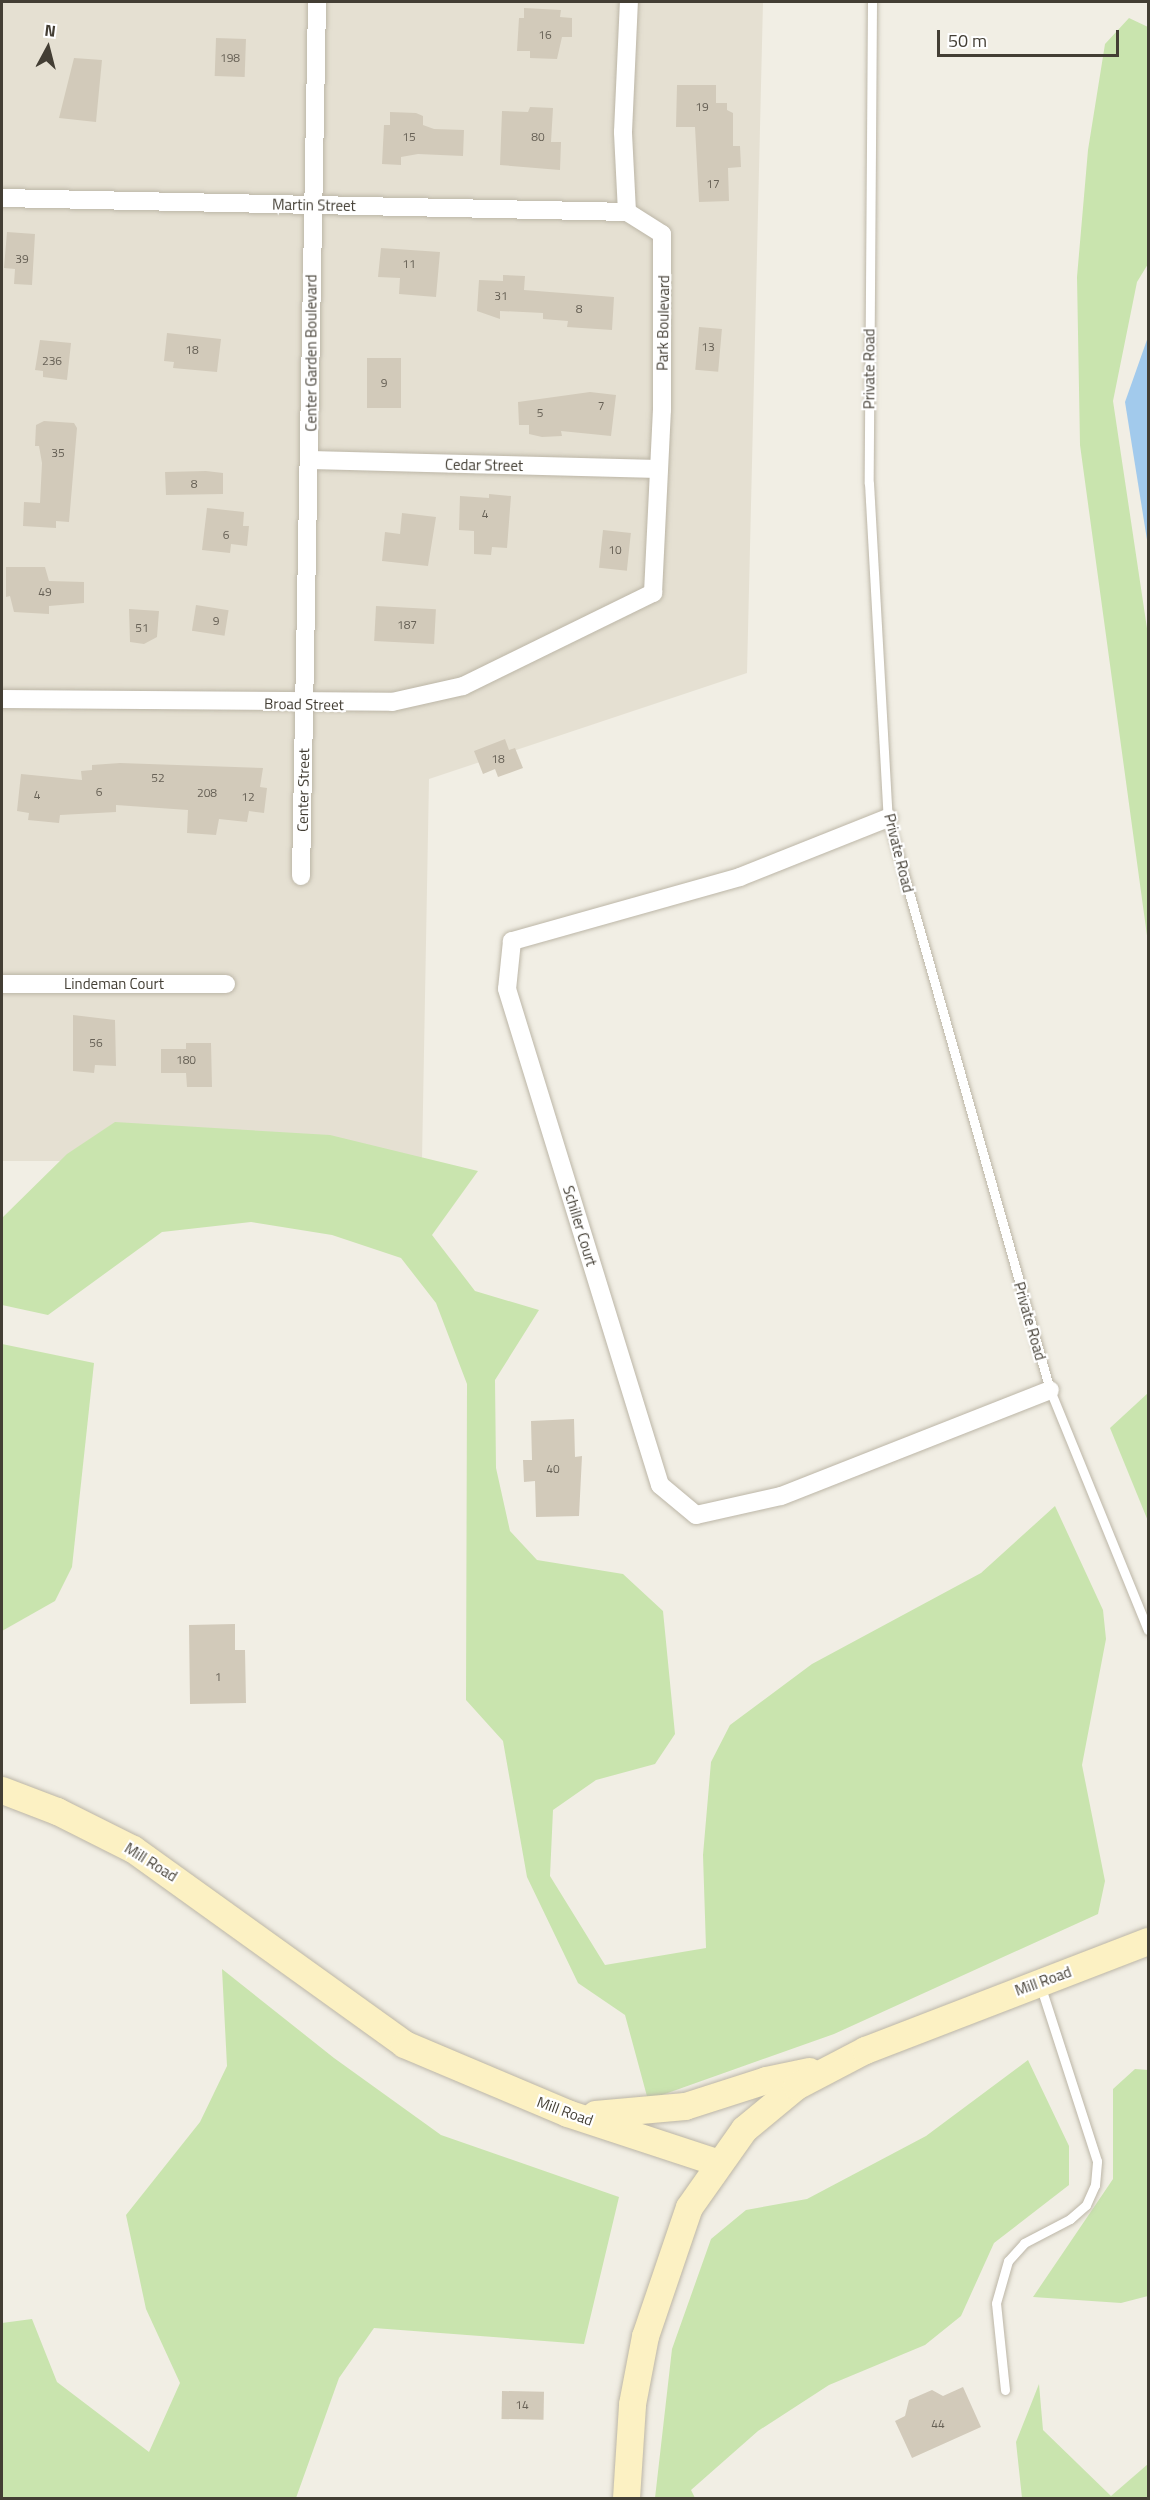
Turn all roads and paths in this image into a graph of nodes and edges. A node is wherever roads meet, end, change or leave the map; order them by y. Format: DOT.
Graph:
graph roads {
  1 [pos="317,2"];
  2 [pos="629,2"];
  3 [pos="872,2"];
  4 [pos="2,198"];
  5 [pos="315,205"];
  6 [pos="627,212"];
  7 [pos="309,460"];
  8 [pos="659,469"];
  9 [pos="591,627"];
  10 [pos="2,699"];
  11 [pos="305,704"];
  12 [pos="888,818"];
  13 [pos="301,876"];
  14 [pos="2,984"];
  15 [pos="226,984"];
  16 [pos="1050,1390"];
  17 [pos="1149,1630"];
  18 [pos="2,1790"];
  19 [pos="1148,1943"];
  20 [pos="1040,1982"];
  21 [pos="829,2067"];
  22 [pos="567,2113"];
  23 [pos="716,2162"];
  24 [pos="1005,2390"];
  25 [pos="626,2499"];
  1 -- 5 [label="street, Center Garden Boulevard"];
  2 -- 6 [label="street"];
  3 -- 12 [label="lane, Private Road"];
  4 -- 5 [label="street, Martin Street"];
  5 -- 6 [label="street, Martin Street"];
  5 -- 7 [label="street, Center Garden Boulevard"];
  6 -- 8 [label="street, Park Boulevard"];
  7 -- 8 [label="street, Cedar Street"];
  7 -- 11 [label="street, Center Garden Boulevard"];
  8 -- 9 [label="street, Park Boulevard"];
  9 -- 11 [label="street, Broad Street"];
  10 -- 11 [label="street, Broad Street"];
  11 -- 13 [label="street, Center Street"];
  12 -- 16 [label="lane, Private Road"];
  12 -- 16 [label="street, Schiller Court"];
  14 -- 15 [label="street, Lindeman Court"];
  16 -- 17 [label="lane, Private Road"];
  18 -- 22 [label="main road, Mill Road"];
  19 -- 20 [label="main road, Mill Road"];
  20 -- 21 [label="main road, Mill Road"];
  20 -- 24 [label="lane"];
  21 -- 22 [label="main road"];
  21 -- 23 [label="main road, Mill Road"];
  22 -- 23 [label="main road, Mill Road"];
  23 -- 25 [label="main road"];
}
